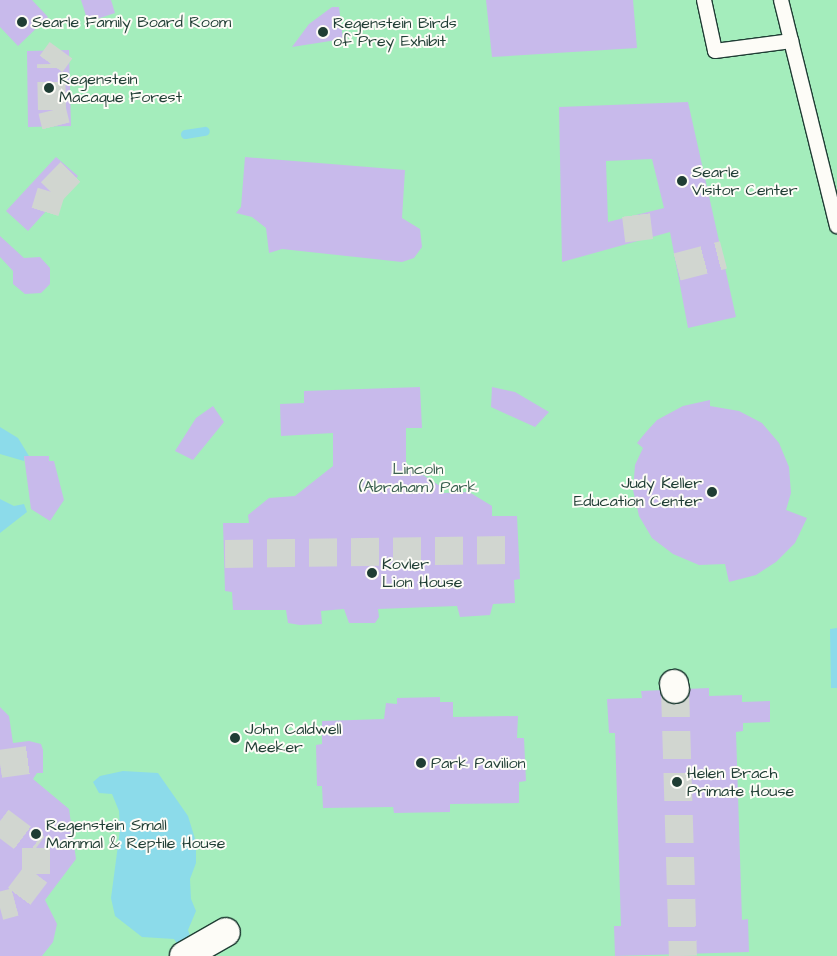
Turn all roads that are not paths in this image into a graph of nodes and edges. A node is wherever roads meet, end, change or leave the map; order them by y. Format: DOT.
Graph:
graph roads {
  1 [pos="704,0"];
  2 [pos="781,0"];
  3 [pos="791,41"];
  4 [pos="837,226"];
  5 [pos="226,932"];
  6 [pos="184,956"];
  1 -- 3 [label="lane"];
  2 -- 3 [label="lane"];
  3 -- 4 [label="lane"];
  5 -- 6 [label="street"];
}
